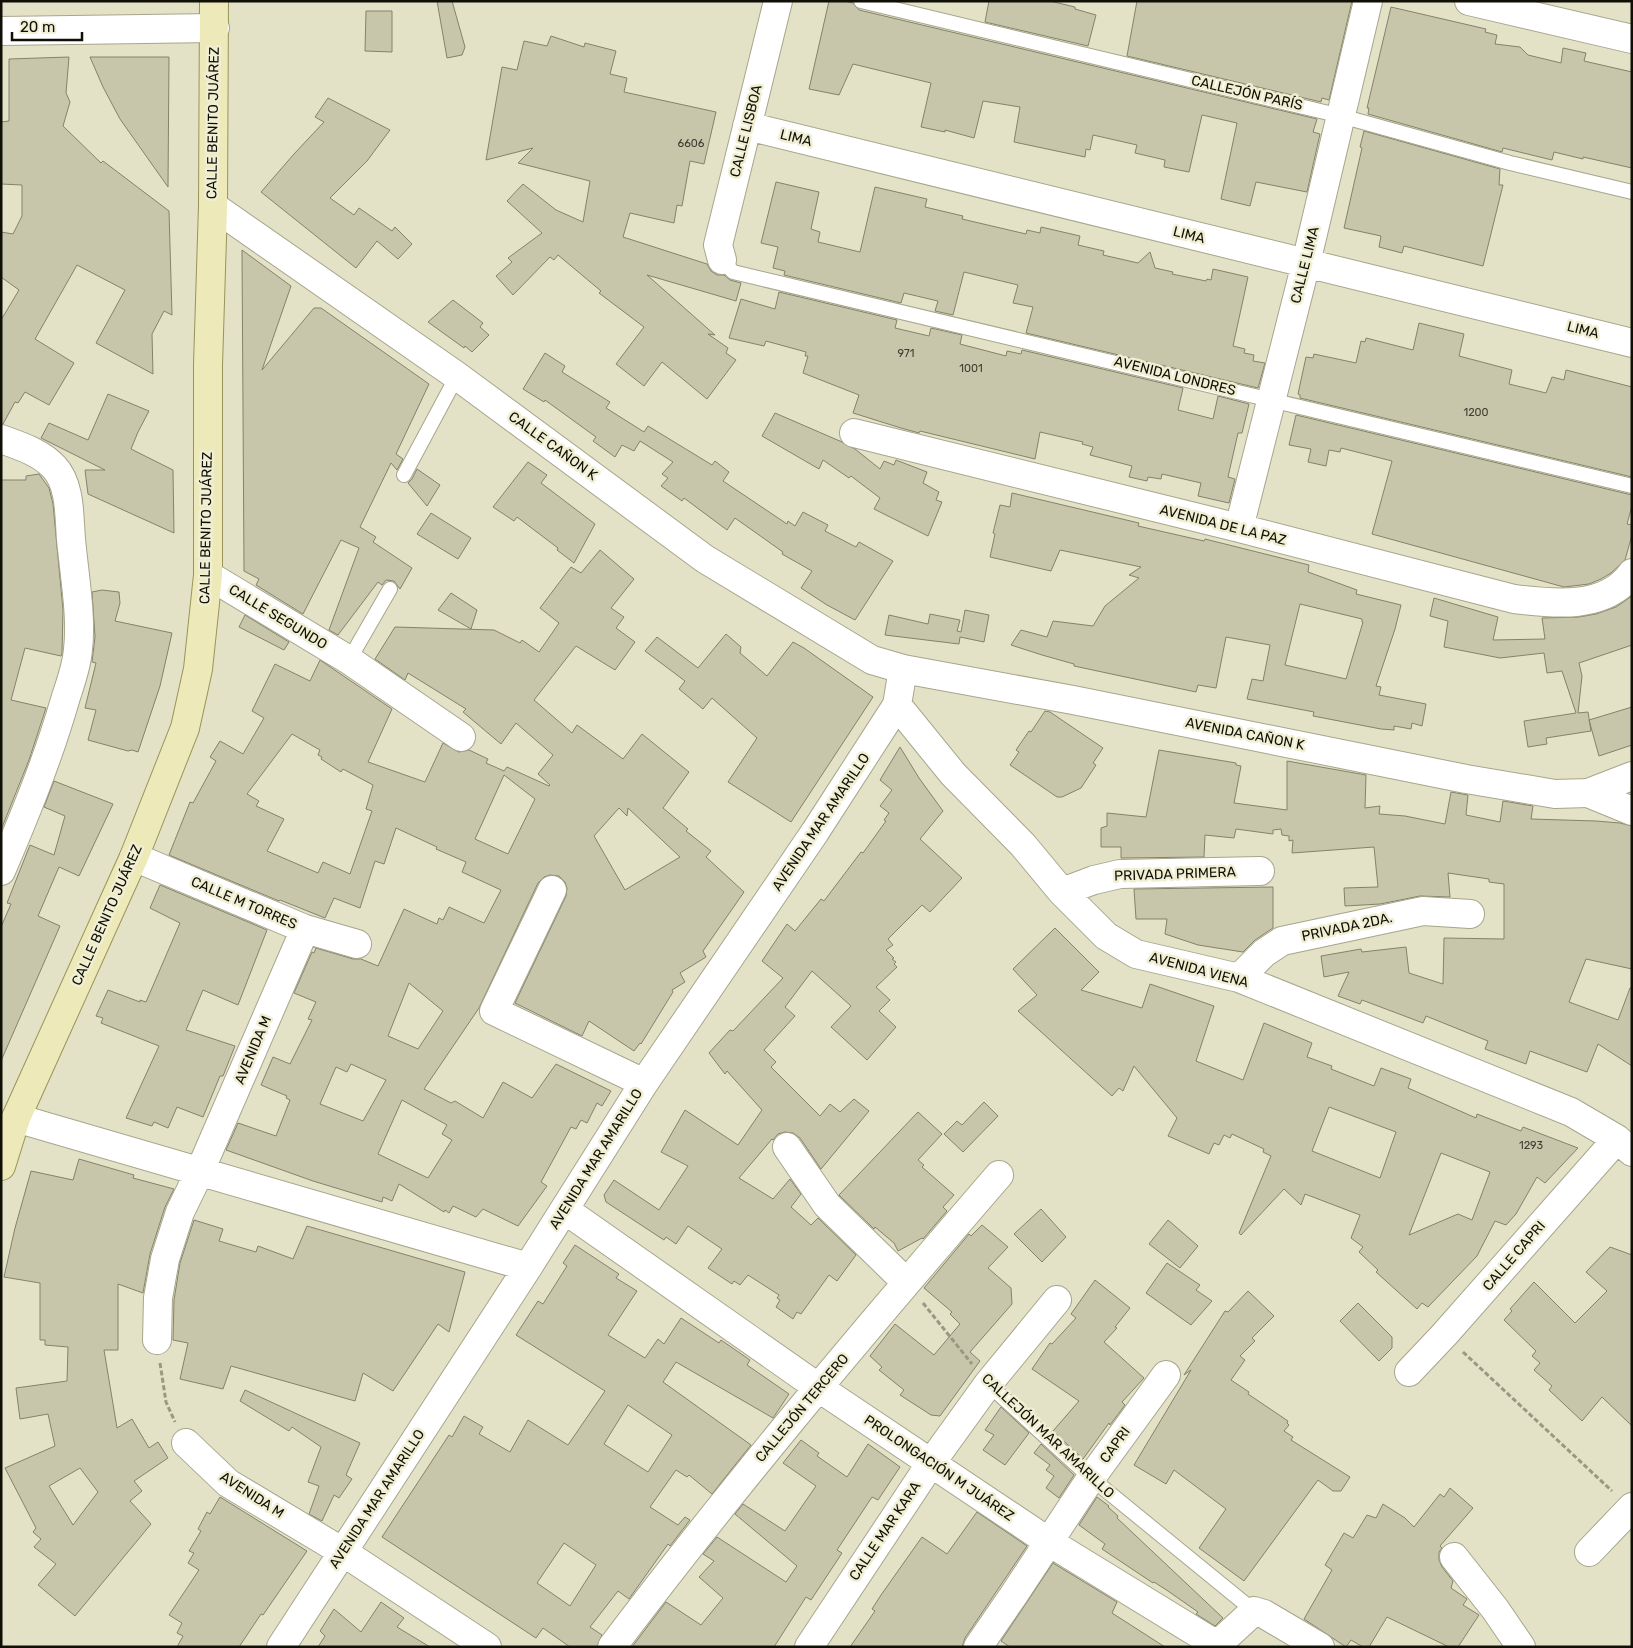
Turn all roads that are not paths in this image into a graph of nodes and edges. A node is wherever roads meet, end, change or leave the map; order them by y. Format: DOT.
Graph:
graph roads {
  1 [pos="214,1"];
  2 [pos="778,1"];
  3 [pos="861,1"];
  4 [pos="1368,1"];
  5 [pos="1469,1"];
  6 [pos="214,28"];
  7 [pos="1,31"];
  8 [pos="1632,39"];
  9 [pos="1342,116"];
  10 [pos="747,126"];
  11 [pos="1632,192"];
  12 [pos="213,206"];
  13 [pos="722,260"];
  14 [pos="1306,263"];
  15 [pos="1632,343"];
  16 [pos="457,376"];
  17 [pos="1271,400"];
  18 [pos="854,433"];
  19 [pos="1,439"];
  20 [pos="404,475"];
  21 [pos="1632,486"];
  22 [pos="1239,528"];
  23 [pos="1632,573"];
  24 [pos="208,576"];
  25 [pos="390,589"];
  26 [pos="349,660"];
  27 [pos="903,669"];
  28 [pos="897,705"];
  29 [pos="461,737"];
  30 [pos="1632,776"];
  31 [pos="1588,793"];
  32 [pos="1632,811"];
  33 [pos="134,857"];
  34 [pos="1,871"];
  35 [pos="1260,871"];
  36 [pos="552,890"];
  37 [pos="1062,892"];
  38 [pos="1470,914"];
  39 [pos="305,929"];
  40 [pos="357,944"];
  41 [pos="1239,978"];
  42 [pos="644,1083"];
  43 [pos="9,1116"];
  44 [pos="1624,1145"];
  45 [pos="787,1148"];
  46 [pos="1,1166"];
  47 [pos="200,1171"];
  48 [pos="999,1175"];
  49 [pos="565,1210"];
  50 [pos="528,1267"];
  51 [pos="906,1282"];
  52 [pos="1056,1300"];
  53 [pos="157,1340"];
  54 [pos="1409,1372"];
  55 [pos="1166,1375"];
  56 [pos="988,1384"];
  57 [pos="819,1388"];
  58 [pos="186,1443"];
  59 [pos="931,1462"];
  60 [pos="1091,1478"];
  61 [pos="1631,1508"];
  62 [pos="1049,1542"];
  63 [pos="343,1552"];
  64 [pos="1589,1552"];
  65 [pos="1454,1557"];
  66 [pos="1254,1611"];
  67 [pos="1219,1646"];
  68 [pos="281,1647"];
  69 [pos="487,1647"];
  70 [pos="612,1647"];
  71 [pos="808,1647"];
  72 [pos="978,1647"];
  73 [pos="1320,1647"];
  74 [pos="1520,1647"];
  1 -- 6 [label="main road, CALLE BENITO JUÁREZ"];
  2 -- 10 [label="street, CALLE LISBOA"];
  3 -- 9 [label="lane, CALLEJÓN PARÍS"];
  4 -- 9 [label="street, CALLE LIMA"];
  5 -- 8 [label="street"];
  6 -- 7 [label="street"];
  6 -- 12 [label="main road, CALLE BENITO JUÁREZ"];
  9 -- 11 [label="lane, CALLEJÓN PARÍS"];
  9 -- 14 [label="street, CALLE LIMA"];
  10 -- 13 [label="street, CALLE LISBOA"];
  10 -- 14 [label="street, LIMA"];
  12 -- 16 [label="street, CALLE CAÑON K"];
  12 -- 24 [label="main road, CALLE BENITO JUÁREZ"];
  13 -- 17 [label="lane, AVENIDA LONDRES"];
  14 -- 15 [label="street, LIMA"];
  14 -- 17 [label="street, CALLE LIMA"];
  16 -- 20 [label="lane"];
  16 -- 27 [label="street, CALLE CAÑON K"];
  17 -- 21 [label="lane, AVENIDA LONDRES"];
  17 -- 22 [label="street, CALLE LIMA"];
  18 -- 22 [label="street, AVENIDA DE LA PAZ"];
  19 -- 34 [label="street"];
  22 -- 23 [label="street, AVENIDA DE LA PAZ"];
  24 -- 26 [label="street, CALLE SEGUNDO"];
  24 -- 33 [label="main road, CALLE BENITO JUÁREZ"];
  25 -- 26 [label="lane"];
  26 -- 29 [label="street, CALLE SEGUNDO"];
  27 -- 28 [label="street, AVENIDA MAR AMARILLO"];
  27 -- 31 [label="street, AVENIDA CAÑON K"];
  28 -- 37 [label="street, AVENIDA VIENA"];
  28 -- 42 [label="street, AVENIDA MAR AMARILLO"];
  30 -- 31 [label="street"];
  31 -- 32 [label="street"];
  33 -- 39 [label="street, CALLE M TORRES"];
  33 -- 43 [label="main road, CALLE BENITO JUÁREZ"];
  35 -- 37 [label="street, PRIVADA PRIMERA"];
  36 -- 42 [label="street"];
  37 -- 41 [label="street, AVENIDA VIENA"];
  38 -- 41 [label="street, PRIVADA 2DA."];
  39 -- 40 [label="street, CALLE M TORRES"];
  39 -- 47 [label="street, AVENIDA M"];
  41 -- 44 [label="street, AVENIDA VIENA"];
  42 -- 49 [label="street, AVENIDA MAR AMARILLO"];
  43 -- 46 [label="main road, CALLE BENITO JUÁREZ"];
  43 -- 47 [label="street"];
  44 -- 54 [label="street, CALLE CAPRI"];
  45 -- 51 [label="street"];
  47 -- 50 [label="street"];
  47 -- 53 [label="street, AVENIDA M"];
  48 -- 51 [label="street, CALLEJÓN TERCERO"];
  49 -- 50 [label="street, AVENIDA MAR AMARILLO"];
  49 -- 57 [label="street, PROLONGACIÓN M JUÁREZ"];
  50 -- 63 [label="street, AVENIDA MAR AMARILLO"];
  51 -- 57 [label="street, CALLEJÓN TERCERO"];
  52 -- 56 [label="street, CALLE MAR KARA"];
  55 -- 60 [label="street, CAPRI"];
  56 -- 59 [label="street, CALLE MAR KARA"];
  56 -- 60 [label="lane, CALLEJÓN MAR AMARILLO"];
  57 -- 59 [label="street, PROLONGACIÓN M JUÁREZ"];
  57 -- 70 [label="street, CALLEJÓN TERCERO"];
  58 -- 63 [label="street, AVENIDA M"];
  59 -- 62 [label="street, PROLONGACIÓN M JUÁREZ"];
  59 -- 71 [label="street, CALLE MAR KARA"];
  60 -- 62 [label="street, CAPRI"];
  60 -- 66 [label="lane, CALLEJÓN MAR AMARILLO"];
  61 -- 64 [label="street"];
  62 -- 67 [label="street, PROLONGACIÓN M JUÁREZ"];
  62 -- 72 [label="street, CAPRI"];
  63 -- 68 [label="street, AVENIDA MAR AMARILLO"];
  63 -- 69 [label="street, AVENIDA M"];
  65 -- 74 [label="street"];
  66 -- 67 [label="street, PROLONGACIÓN M JUÁREZ"];
  66 -- 73 [label="street"];
}
